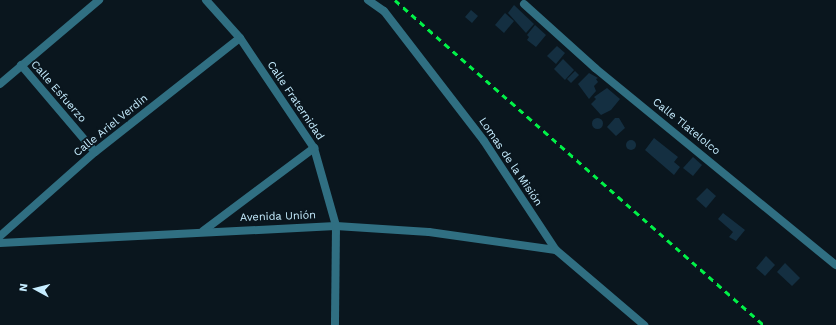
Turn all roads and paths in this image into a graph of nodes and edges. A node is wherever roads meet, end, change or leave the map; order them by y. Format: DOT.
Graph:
graph roads {
  1 [pos="99,0"];
  2 [pos="206,0"];
  3 [pos="368,0"];
  4 [pos="524,4"];
  5 [pos="240,38"];
  6 [pos="21,65"];
  7 [pos="0,84"];
  8 [pos="314,148"];
  9 [pos="95,152"];
  10 [pos="336,226"];
  11 [pos="202,232"];
  12 [pos="0,236"];
  13 [pos="0,242"];
  14 [pos="556,250"];
  15 [pos="836,265"];
  16 [pos="335,325"];
  17 [pos="644,325"];
  1 -- 6 [label="street"];
  2 -- 5 [label="street, Calle Fraternidad"];
  3 -- 14 [label="street, Lomas de la Misión"];
  4 -- 15 [label="street, Calle Tlatelolco"];
  5 -- 8 [label="street, Calle Fraternidad"];
  5 -- 9 [label="street, Calle Ariel Verdin"];
  6 -- 7 [label="street"];
  6 -- 9 [label="street, Calle Esfuerzo"];
  8 -- 10 [label="street, Calle Fraternidad"];
  8 -- 11 [label="street"];
  9 -- 12 [label="street, Calle Ariel Verdin"];
  10 -- 11 [label="street, Avenida Unión"];
  10 -- 14 [label="street, Avenida Unión"];
  10 -- 16 [label="street, Calle Fraternidad"];
  11 -- 13 [label="street, Avenida Unión"];
  14 -- 17 [label="street, Lomas de la Misión"];
}
